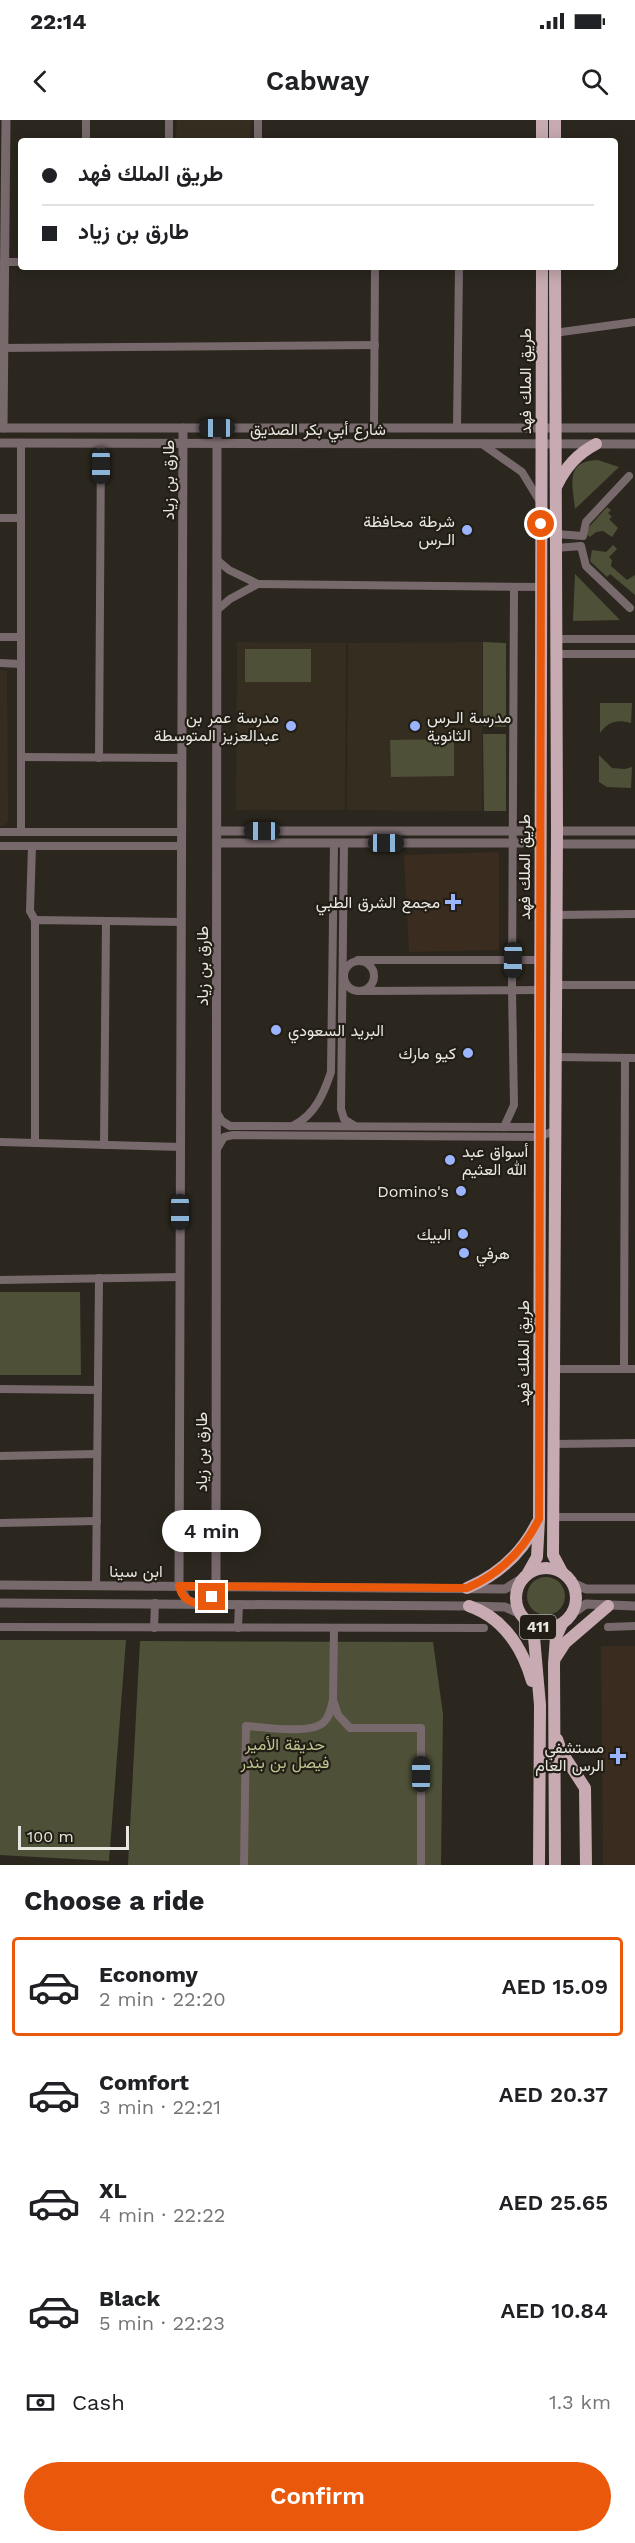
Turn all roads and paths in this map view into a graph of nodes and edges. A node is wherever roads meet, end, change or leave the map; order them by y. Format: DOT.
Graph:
graph roads {
  1 [pos="6,120"];
  2 [pos="86,120"];
  3 [pos="169,120"];
  4 [pos="258,120"];
  5 [pos="542,120"];
  6 [pos="555,120"];
  7 [pos="86,138"];
  8 [pos="169,138"];
  9 [pos="258,138"];
  10 [pos="542,138"];
  11 [pos="555,138"];
  12 [pos="3,179"];
  13 [pos="4,262"];
  14 [pos="18,262"];
  15 [pos="375,270"];
  16 [pos="459,270"];
  17 [pos="542,270"];
  18 [pos="555,270"];
  19 [pos="635,322"];
  20 [pos="554,333"];
  21 [pos="375,345"];
  22 [pos="2,348"];
  23 [pos="635,423"];
  24 [pos="2,428"];
  25 [pos="183,428"];
  26 [pos="217,428"];
  27 [pos="374,428"];
  28 [pos="457,428"];
  29 [pos="541,428"];
  30 [pos="555,428"];
  31 [pos="619,428"];
  32 [pos="635,428"];
  33 [pos="0,443"];
  34 [pos="21,443"];
  35 [pos="101,444"];
  36 [pos="183,444"];
  37 [pos="217,444"];
  38 [pos="482,444"];
  39 [pos="542,444"];
  40 [pos="555,444"];
  41 [pos="596,444"];
  42 [pos="635,444"];
  43 [pos="629,476"];
  44 [pos="555,489"];
  45 [pos="541,504"];
  46 [pos="0,518"];
  47 [pos="21,518"];
  48 [pos="556,534"];
  49 [pos="583,536"];
  50 [pos="581,546"];
  51 [pos="556,548"];
  52 [pos="217,560"];
  53 [pos="258,584"];
  54 [pos="514,587"];
  55 [pos="541,587"];
  56 [pos="630,608"];
  57 [pos="217,610"];
  58 [pos="0,637"];
  59 [pos="21,637"];
  60 [pos="556,639"];
  61 [pos="635,639"];
  62 [pos="556,654"];
  63 [pos="635,654"];
  64 [pos="0,663"];
  65 [pos="21,664"];
  66 [pos="21,757"];
  67 [pos="99,758"];
  68 [pos="182,758"];
  69 [pos="217,831"];
  70 [pos="514,831"];
  71 [pos="635,831"];
  72 [pos="0,832"];
  73 [pos="21,832"];
  74 [pos="182,832"];
  75 [pos="541,837"];
  76 [pos="557,837"];
  77 [pos="217,843"];
  78 [pos="339,843"];
  79 [pos="514,843"];
  80 [pos="635,844"];
  81 [pos="0,846"];
  82 [pos="32,846"];
  83 [pos="181,846"];
  84 [pos="635,914"];
  85 [pos="556,915"];
  86 [pos="35,920"];
  87 [pos="105,921"];
  88 [pos="181,922"];
  89 [pos="358,960"];
  90 [pos="513,960"];
  91 [pos="540,960"];
  92 [pos="332,961"];
  93 [pos="344,976"];
  94 [pos="556,985"];
  95 [pos="635,985"];
  96 [pos="332,988"];
  97 [pos="512,990"];
  98 [pos="540,990"];
  99 [pos="363,991"];
  100 [pos="555,1057"];
  101 [pos="625,1058"];
  102 [pos="635,1058"];
  103 [pos="217,1113"];
  104 [pos="291,1126"];
  105 [pos="356,1126"];
  106 [pos="504,1127"];
  107 [pos="555,1130"];
  108 [pos="540,1132"];
  109 [pos="0,1142"];
  110 [pos="35,1143"];
  111 [pos="104,1145"];
  112 [pos="181,1147"];
  113 [pos="216,1151"];
  114 [pos="180,1277"];
  115 [pos="99,1278"];
  116 [pos="0,1280"];
  117 [pos="553,1369"];
  118 [pos="624,1369"];
  119 [pos="635,1369"];
  120 [pos="0,1389"];
  121 [pos="98,1390"];
  122 [pos="635,1443"];
  123 [pos="552,1444"];
  124 [pos="97,1454"];
  125 [pos="0,1456"];
  126 [pos="553,1517"];
  127 [pos="635,1517"];
  128 [pos="539,1519"];
  129 [pos="97,1521"];
  130 [pos="0,1523"];
  131 [pos="562,1572"];
  132 [pos="525,1576"];
  133 [pos="573,1583"];
  134 [pos="0,1585"];
  135 [pos="96,1586"];
  136 [pos="179,1586"];
  137 [pos="216,1586"];
  138 [pos="467,1588"];
  139 [pos="635,1589"];
  140 [pos="0,1603"];
  141 [pos="155,1603"];
  142 [pos="197,1604"];
  143 [pos="239,1604"];
  144 [pos="469,1606"];
  145 [pos="608,1606"];
  146 [pos="635,1606"];
  147 [pos="573,1613"];
  148 [pos="520,1614"];
  149 [pos="562,1624"];
  150 [pos="533,1626"];
  151 [pos="635,1626"];
  152 [pos="0,1627"];
  153 [pos="608,1627"];
  154 [pos="154,1628"];
  155 [pos="238,1628"];
  156 [pos="484,1628"];
  157 [pos="334,1629"];
  158 [pos="554,1664"];
  159 [pos="333,1700"];
  160 [pos="540,1705"];
  161 [pos="554,1730"];
  162 [pos="244,1865"];
  163 [pos="421,1865"];
  164 [pos="539,1865"];
  165 [pos="555,1865"];
  166 [pos="586,1865"];
  1 -- 12 [label="street"];
  2 -- 7 [label="street"];
  3 -- 8 [label="street"];
  4 -- 9 [label="street"];
  5 -- 10 [label="main road"];
  6 -- 11 [label="main road"];
  12 -- 13 [label="street"];
  13 -- 14 [label="street"];
  13 -- 22 [label="street"];
  15 -- 21 [label="street"];
  16 -- 28 [label="street"];
  17 -- 29 [label="main road, طريق الملك فهد / 411"];
  18 -- 20 [label="main road, طريق الملك فهد"];
  19 -- 20 [label="street"];
  20 -- 30 [label="main road, طريق الملك فهد"];
  21 -- 22 [label="street"];
  21 -- 27 [label="street"];
  22 -- 24 [label="street"];
  23 -- 31 [label="street"];
  24 -- 25 [label="street, شارع أبي بكر الصديق"];
  25 -- 26 [label="street, شارع أبي بكر الصديق"];
  25 -- 36 [label="street, طارق بن زياد"];
  26 -- 27 [label="street, شارع أبي بكر الصديق"];
  26 -- 37 [label="street, طارق بن زياد"];
  27 -- 28 [label="street, شارع أبي بكر الصديق"];
  28 -- 29 [label="street, شارع أبي بكر الصديق"];
  29 -- 30 [label="street, شارع أبي بكر الصديق"];
  29 -- 39 [label="main road, طريق الملك فهد / 411"];
  30 -- 31 [label="street, شارع أبي بكر الصديق"];
  30 -- 40 [label="main road, طريق الملك فهد"];
  31 -- 32 [label="street, شارع أبي بكر الصديق"];
  33 -- 34 [label="street, شارع أبي بكر الصديق"];
  34 -- 35 [label="street, شارع أبي بكر الصديق"];
  34 -- 47 [label="street"];
  35 -- 36 [label="street, شارع أبي بكر الصديق"];
  35 -- 67 [label="street"];
  36 -- 37 [label="street, شارع أبي بكر الصديق"];
  36 -- 68 [label="street, طارق بن زياد"];
  37 -- 38 [label="street, شارع أبي بكر الصديق"];
  37 -- 52 [label="street, طارق بن زياد"];
  38 -- 39 [label="street, شارع أبي بكر الصديق"];
  38 -- 45 [label="street"];
  39 -- 40 [label="street, شارع أبي بكر الصديق"];
  39 -- 45 [label="main road, طريق الملك فهد / 411"];
  40 -- 41 [label="street, شارع أبي بكر الصديق"];
  40 -- 44 [label="main road, طريق الملك فهد"];
  41 -- 42 [label="street, شارع أبي بكر الصديق"];
  41 -- 44 [label="main road"];
  43 -- 49 [label="street"];
  44 -- 48 [label="main road, طريق الملك فهد"];
  45 -- 55 [label="main road, طريق الملك فهد / 411"];
  46 -- 47 [label="street"];
  47 -- 59 [label="street"];
  48 -- 49 [label="street"];
  48 -- 51 [label="main road, طريق الملك فهد"];
  49 -- 50 [label="street"];
  50 -- 51 [label="street"];
  50 -- 56 [label="street"];
  51 -- 60 [label="main road, طريق الملك فهد"];
  52 -- 53 [label="street"];
  52 -- 57 [label="street, طارق بن زياد"];
  53 -- 54 [label="street"];
  53 -- 57 [label="street"];
  54 -- 55 [label="street"];
  54 -- 70 [label="street"];
  55 -- 75 [label="main road, طريق الملك فهد / 411"];
  57 -- 69 [label="street, طارق بن زياد"];
  58 -- 59 [label="street"];
  59 -- 65 [label="street"];
  60 -- 61 [label="street"];
  60 -- 62 [label="main road, طريق الملك فهد"];
  62 -- 63 [label="street"];
  62 -- 76 [label="main road, طريق الملك فهد"];
  64 -- 65 [label="street"];
  65 -- 66 [label="street"];
  66 -- 67 [label="street"];
  66 -- 73 [label="street"];
  67 -- 68 [label="street"];
  68 -- 74 [label="street, طارق بن زياد"];
  69 -- 70 [label="street"];
  69 -- 77 [label="street, طارق بن زياد"];
  70 -- 75 [label="street"];
  70 -- 79 [label="street"];
  71 -- 76 [label="street"];
  72 -- 73 [label="street"];
  73 -- 74 [label="street"];
  74 -- 83 [label="street, طارق بن زياد"];
  75 -- 79 [label="street"];
  75 -- 91 [label="main road, طريق الملك فهد / 411"];
  76 -- 80 [label="street"];
  76 -- 85 [label="main road, طريق الملك فهد"];
  77 -- 78 [label="street"];
  77 -- 103 [label="street, طارق بن زياد"];
  78 -- 79 [label="street"];
  78 -- 92 [label="street"];
  78 -- 93 [label="street"];
  79 -- 90 [label="street"];
  81 -- 82 [label="street"];
  82 -- 83 [label="street"];
  82 -- 86 [label="street"];
  83 -- 88 [label="street, طارق بن زياد"];
  84 -- 85 [label="street"];
  85 -- 94 [label="main road, طريق الملك فهد"];
  86 -- 87 [label="street"];
  86 -- 110 [label="street"];
  87 -- 88 [label="street"];
  87 -- 111 [label="street"];
  88 -- 112 [label="street, طارق بن زياد"];
  89 -- 90 [label="street"];
  89 -- 93 [label="street"];
  89 -- 99 [label="street"];
  90 -- 91 [label="street"];
  90 -- 97 [label="street"];
  91 -- 98 [label="main road, طريق الملك فهد / 411"];
  92 -- 93 [label="street"];
  92 -- 96 [label="street"];
  93 -- 96 [label="street"];
  93 -- 99 [label="street"];
  93 -- 105 [label="street"];
  94 -- 95 [label="street"];
  94 -- 100 [label="main road, طريق الملك فهد"];
  96 -- 104 [label="street"];
  97 -- 98 [label="street"];
  97 -- 99 [label="street"];
  97 -- 106 [label="street"];
  98 -- 108 [label="main road, طريق الملك فهد / 411"];
  100 -- 101 [label="street"];
  100 -- 107 [label="main road, طريق الملك فهد"];
  101 -- 102 [label="street"];
  101 -- 118 [label="street"];
  103 -- 104 [label="street"];
  103 -- 113 [label="street, طارق بن زياد"];
  104 -- 105 [label="street"];
  105 -- 106 [label="street"];
  106 -- 108 [label="street"];
  107 -- 108 [label="street"];
  107 -- 117 [label="main road, طريق الملك فهد"];
  108 -- 113 [label="street"];
  108 -- 128 [label="main road, طريق الملك فهد / 411"];
  109 -- 110 [label="street"];
  110 -- 111 [label="street"];
  111 -- 112 [label="street"];
  112 -- 114 [label="street, طارق بن زياد"];
  113 -- 137 [label="street, طارق بن زياد"];
  114 -- 115 [label="street"];
  114 -- 136 [label="street, طارق بن زياد"];
  115 -- 116 [label="street"];
  115 -- 121 [label="street"];
  117 -- 118 [label="street"];
  117 -- 123 [label="main road, طريق الملك فهد"];
  118 -- 119 [label="street"];
  120 -- 121 [label="street"];
  121 -- 124 [label="street"];
  122 -- 123 [label="street"];
  123 -- 126 [label="main road, طريق الملك فهد"];
  124 -- 125 [label="street"];
  124 -- 129 [label="street"];
  126 -- 127 [label="street"];
  126 -- 131 [label="main road, طريق الملك فهد"];
  128 -- 132 [label="main road, طريق الملك فهد / 411"];
  128 -- 138 [label="main road"];
  129 -- 130 [label="street"];
  129 -- 135 [label="street"];
  131 -- 132 [label="main road"];
  131 -- 133 [label="main road"];
  132 -- 138 [label="street, ابن سينا"];
  132 -- 148 [label="main road, 411"];
  133 -- 139 [label="street"];
  133 -- 147 [label="main road, 411"];
  134 -- 135 [label="street, ابن سينا"];
  135 -- 136 [label="street, ابن سينا"];
  136 -- 137 [label="street, ابن سينا"];
  136 -- 142 [label="street"];
  137 -- 138 [label="street, ابن سينا"];
  137 -- 142 [label="street"];
  140 -- 141 [label="street, ابن سينا"];
  141 -- 142 [label="street, ابن سينا"];
  141 -- 154 [label="street"];
  142 -- 143 [label="street, ابن سينا"];
  143 -- 144 [label="street, ابن سينا"];
  143 -- 155 [label="street"];
  144 -- 148 [label="street, ابن سينا"];
  144 -- 160 [label="main road"];
  145 -- 146 [label="street"];
  145 -- 147 [label="street"];
  145 -- 158 [label="main road"];
  147 -- 149 [label="main road, 411"];
  148 -- 150 [label="main road, 411"];
  149 -- 150 [label="main road, 411"];
  149 -- 158 [label="main road, 411"];
  150 -- 160 [label="main road, 411"];
  151 -- 153 [label="street"];
  152 -- 154 [label="street"];
  154 -- 155 [label="street"];
  155 -- 157 [label="street"];
  156 -- 157 [label="street"];
  157 -- 159 [label="street"];
  158 -- 161 [label="main road, 411"];
  159 -- 162 [label="street"];
  159 -- 163 [label="street"];
  160 -- 164 [label="main road, 411"];
  161 -- 165 [label="main road, 411"];
  161 -- 166 [label="main road"];
}
